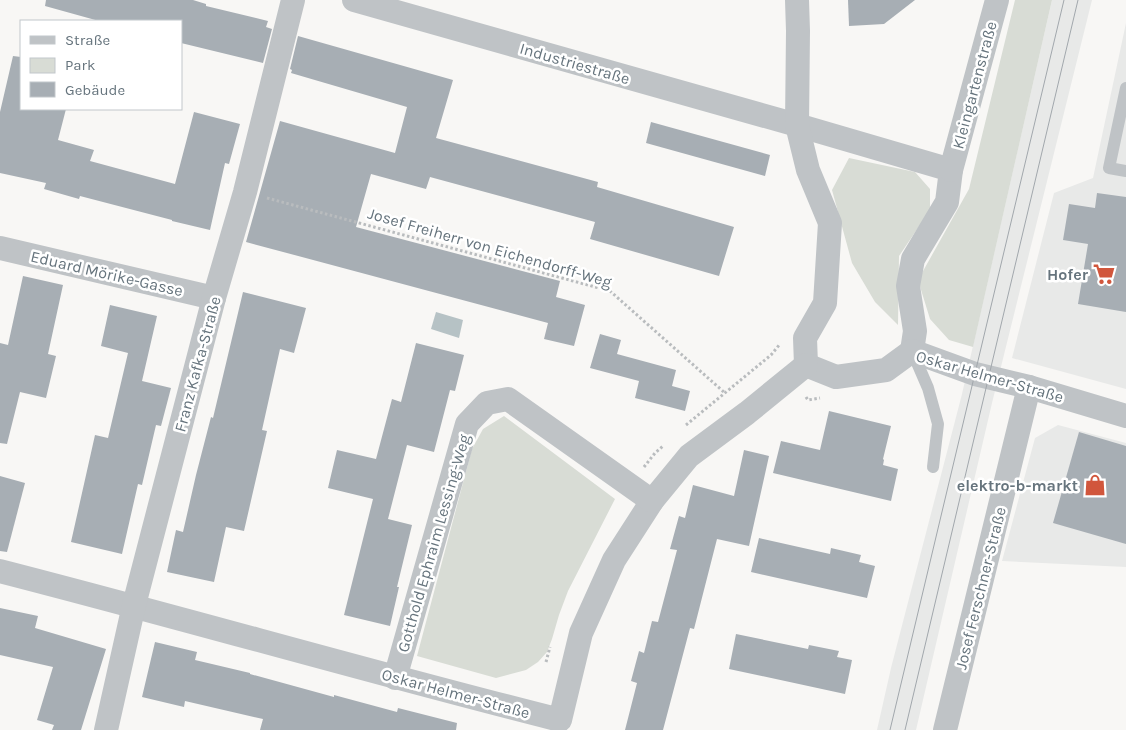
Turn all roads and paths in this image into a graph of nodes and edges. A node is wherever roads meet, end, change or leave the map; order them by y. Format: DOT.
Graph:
graph roads {
  1 [pos="293,0"];
  2 [pos="354,0"];
  3 [pos="797,0"];
  4 [pos="997,0"];
  5 [pos="1126,88"];
  6 [pos="797,125"];
  7 [pos="951,170"];
  8 [pos="1126,171"];
  9 [pos="245,192"];
  10 [pos="0,248"];
  11 [pos="214,298"];
  12 [pos="912,351"];
  13 [pos="806,365"];
  14 [pos="1029,387"];
  15 [pos="747,413"];
  16 [pos="1126,416"];
  17 [pos="933,467"];
  18 [pos="652,501"];
  19 [pos="0,571"];
  20 [pos="134,605"];
  21 [pos="395,678"];
  22 [pos="559,725"];
  23 [pos="106,730"];
  24 [pos="945,730"];
  1 -- 9 [label="street, Franz Kafka-Straße"];
  2 -- 6 [label="street, Industriestraße"];
  3 -- 6 [label="street"];
  4 -- 7 [label="street, Kleingartenstraße"];
  5 -- 8 [label="lane"];
  6 -- 7 [label="street, Industriestraße"];
  6 -- 13 [label="street"];
  7 -- 12 [label="street"];
  9 -- 11 [label="street, Franz Kafka-Straße"];
  9 -- 15 [label="path, Josef Freiherr von Eichendorff-Weg"];
  10 -- 11 [label="street, Eduard Mörike-Gasse"];
  11 -- 20 [label="street, Franz Kafka-Straße"];
  12 -- 13 [label="street, Oskar Helmer-Straße"];
  12 -- 14 [label="street, Oskar Helmer-Straße"];
  12 -- 17 [label="lane"];
  13 -- 15 [label="street, Oskar Helmer-Straße"];
  14 -- 16 [label="street, Oskar Helmer-Straße"];
  14 -- 24 [label="street, Josef Ferschner-Straße"];
  15 -- 18 [label="street, Oskar Helmer-Straße"];
  18 -- 21 [label="street, Gotthold Ephraim Lessing-Weg"];
  18 -- 22 [label="street, Oskar Helmer-Straße"];
  19 -- 20 [label="street, Oskar Helmer-Straße"];
  20 -- 21 [label="street, Oskar Helmer-Straße"];
  20 -- 23 [label="street, Franz Kafka-Straße"];
  21 -- 22 [label="street, Oskar Helmer-Straße"];
}
